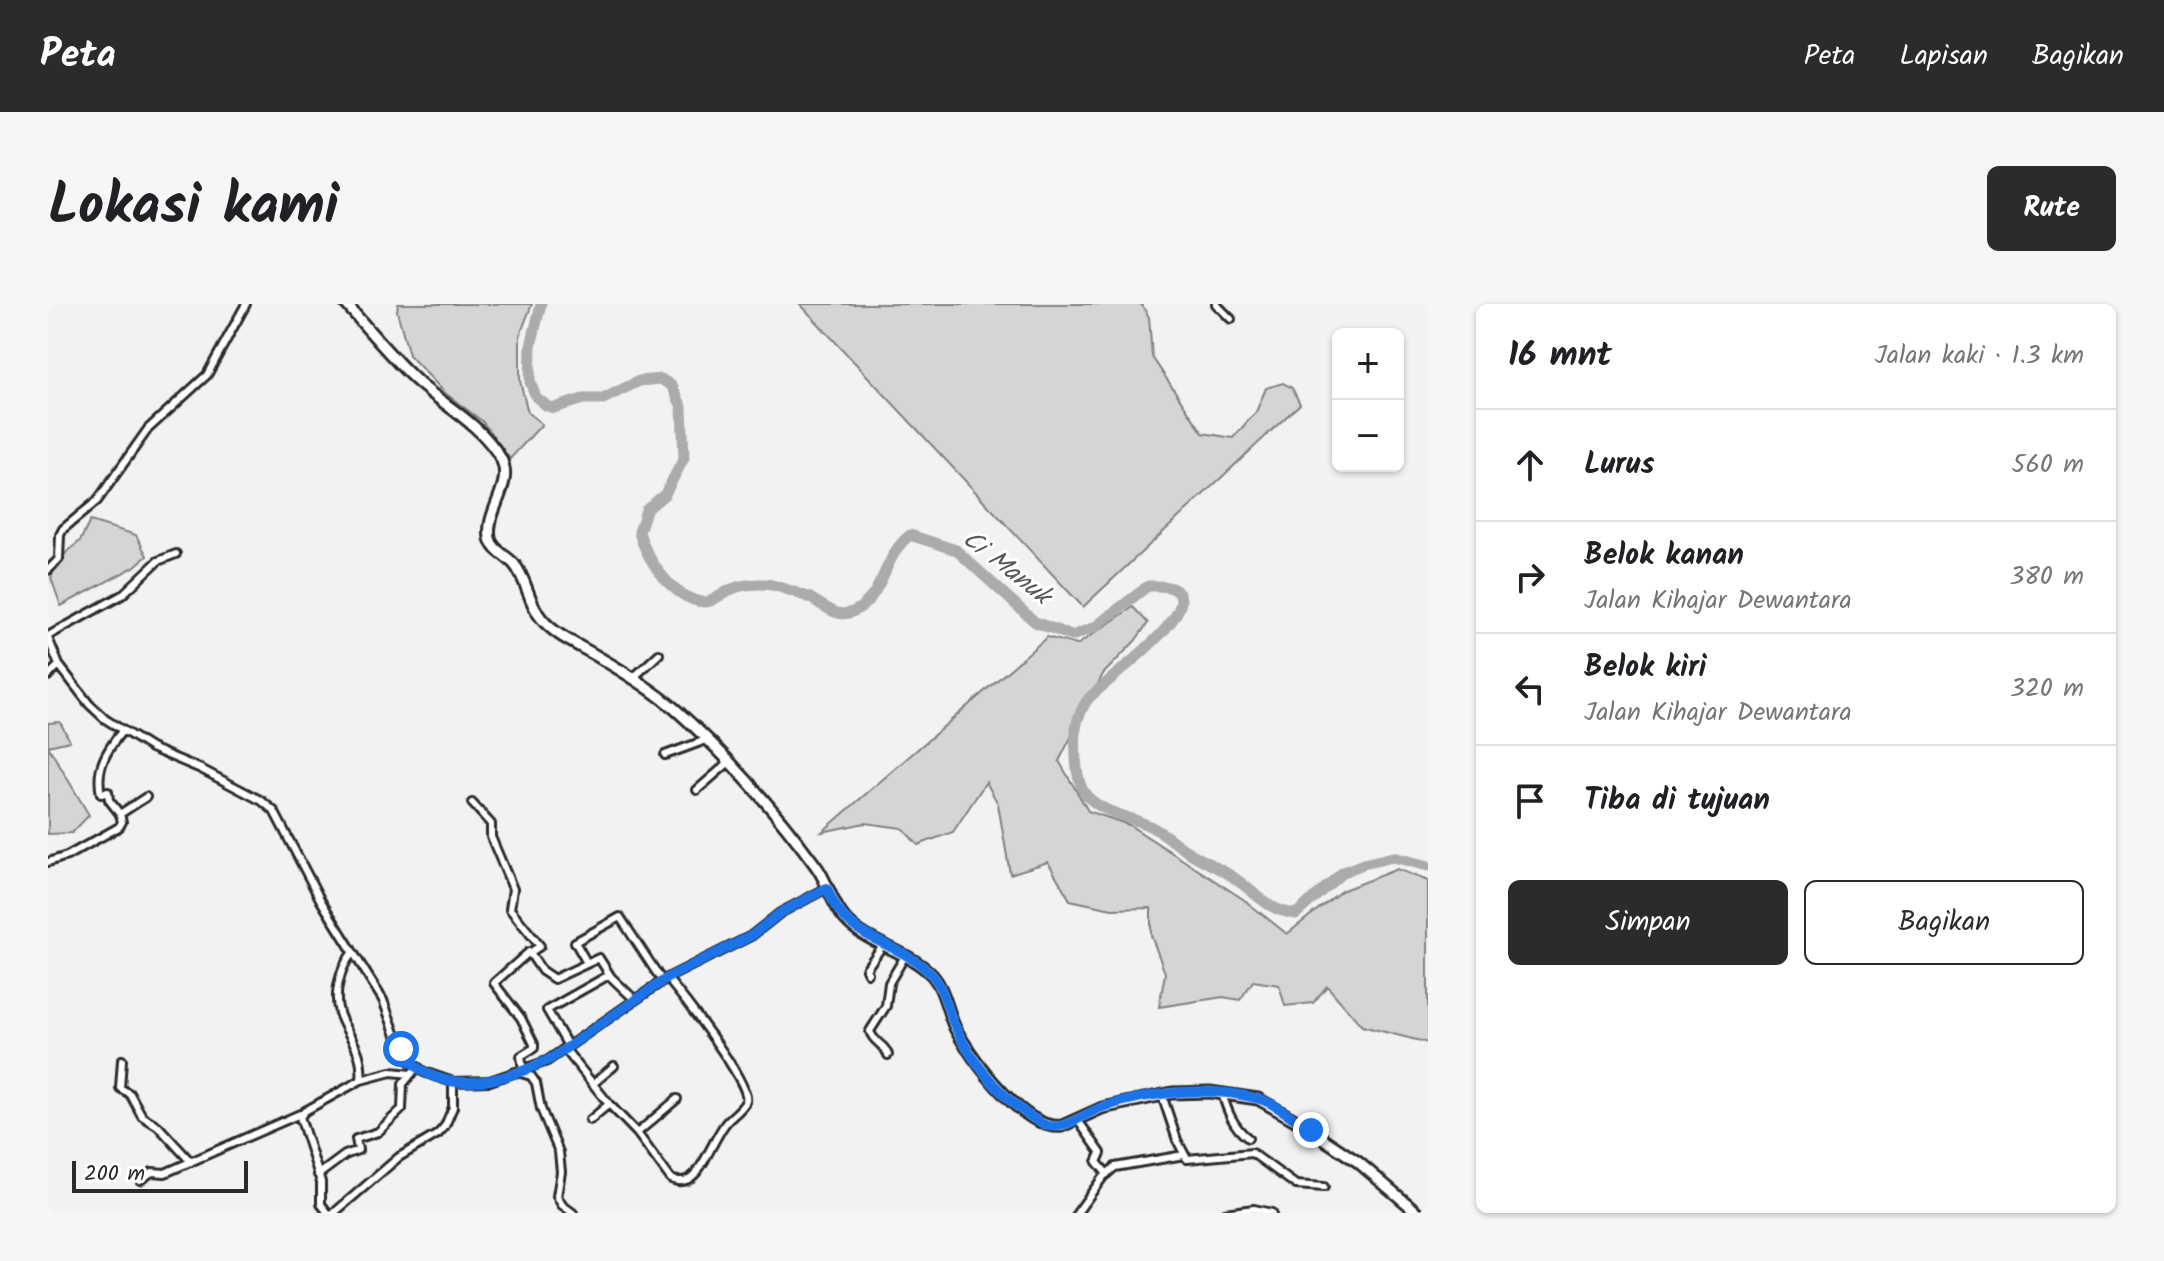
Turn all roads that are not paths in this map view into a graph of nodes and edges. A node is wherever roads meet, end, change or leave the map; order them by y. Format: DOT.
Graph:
graph roads {
  1 [pos="246,304"];
  2 [pos="347,304"];
  3 [pos="1216,304"];
  4 [pos="1231,319"];
  5 [pos="176,554"];
  6 [pos="48,570"];
  7 [pos="48,637"];
  8 [pos="659,654"];
  9 [pos="59,665"];
  10 [pos="48,676"];
  11 [pos="632,679"];
  12 [pos="122,731"];
  13 [pos="706,740"];
  14 [pos="665,755"];
  15 [pos="728,763"];
  16 [pos="697,790"];
  17 [pos="146,797"];
  18 [pos="472,803"];
  19 [pos="120,814"];
  20 [pos="48,862"];
  21 [pos="827,888"];
  22 [pos="883,945"];
  23 [pos="353,952"];
  24 [pos="531,952"];
  25 [pos="905,956"];
  26 [pos="587,963"];
  27 [pos="868,973"];
  28 [pos="609,975"];
  29 [pos="665,980"];
  30 [pos="635,1000"];
  31 [pos="566,1047"];
  32 [pos="888,1055"];
  33 [pos="122,1060"];
  34 [pos="614,1066"];
  35 [pos="417,1067"];
  36 [pos="523,1070"];
  37 [pos="411,1074"];
  38 [pos="508,1074"];
  39 [pos="361,1080"];
  40 [pos="453,1082"];
  41 [pos="594,1083"];
  42 [pos="1222,1093"];
  43 [pos="1162,1095"];
  44 [pos="677,1099"];
  45 [pos="609,1104"];
  46 [pos="300,1114"];
  47 [pos="1077,1119"];
  48 [pos="590,1120"];
  49 [pos="637,1133"];
  50 [pos="1248,1138"];
  51 [pos="1184,1155"];
  52 [pos="191,1162"];
  53 [pos="1107,1174"];
  54 [pos="318,1175"];
  55 [pos="140,1180"];
  56 [pos="1324,1187"];
  57 [pos="328,1213"];
  58 [pos="334,1213"];
  59 [pos="573,1213"];
  60 [pos="1077,1213"];
  61 [pos="1225,1213"];
  62 [pos="1272,1213"];
  63 [pos="1418,1213"];
  1 -- 6 [label="street"];
  2 -- 11 [label="main road"];
  3 -- 4 [label="street"];
  5 -- 7 [label="street"];
  7 -- 9 [label="street"];
  8 -- 11 [label="street"];
  9 -- 10 [label="street"];
  9 -- 12 [label="street"];
  11 -- 13 [label="main road"];
  12 -- 19 [label="street"];
  12 -- 23 [label="street"];
  13 -- 14 [label="street"];
  13 -- 15 [label="main road"];
  15 -- 16 [label="street"];
  15 -- 21 [label="main road"];
  17 -- 19 [label="street"];
  18 -- 24 [label="street"];
  19 -- 20 [label="street"];
  21 -- 22 [label="main road"];
  21 -- 29 [label="street"];
  22 -- 25 [label="main road"];
  22 -- 27 [label="street"];
  23 -- 35 [label="street"];
  23 -- 39 [label="street"];
  24 -- 26 [label="street"];
  24 -- 36 [label="street"];
  25 -- 32 [label="street"];
  25 -- 47 [label="main road"];
  26 -- 28 [label="street"];
  26 -- 29 [label="street"];
  28 -- 30 [label="street"];
  28 -- 31 [label="street"];
  29 -- 30 [label="street"];
  29 -- 49 [label="street"];
  30 -- 31 [label="street"];
  31 -- 36 [label="street"];
  31 -- 41 [label="street"];
  33 -- 52 [label="street"];
  34 -- 41 [label="street"];
  35 -- 37 [label="street"];
  35 -- 40 [label="street"];
  36 -- 38 [label="street"];
  37 -- 39 [label="street"];
  37 -- 54 [label="street"];
  38 -- 40 [label="street"];
  38 -- 59 [label="street"];
  39 -- 46 [label="street"];
  40 -- 58 [label="street"];
  41 -- 45 [label="street"];
  42 -- 43 [label="main road"];
  42 -- 50 [label="street"];
  42 -- 63 [label="main road"];
  43 -- 47 [label="main road"];
  43 -- 51 [label="street"];
  44 -- 49 [label="street"];
  45 -- 48 [label="street"];
  45 -- 49 [label="street"];
  46 -- 52 [label="street"];
  46 -- 54 [label="street"];
  47 -- 53 [label="street"];
  51 -- 53 [label="street"];
  51 -- 56 [label="street"];
  52 -- 55 [label="street"];
  53 -- 60 [label="street"];
  54 -- 57 [label="street"];
  61 -- 62 [label="street"];
}
